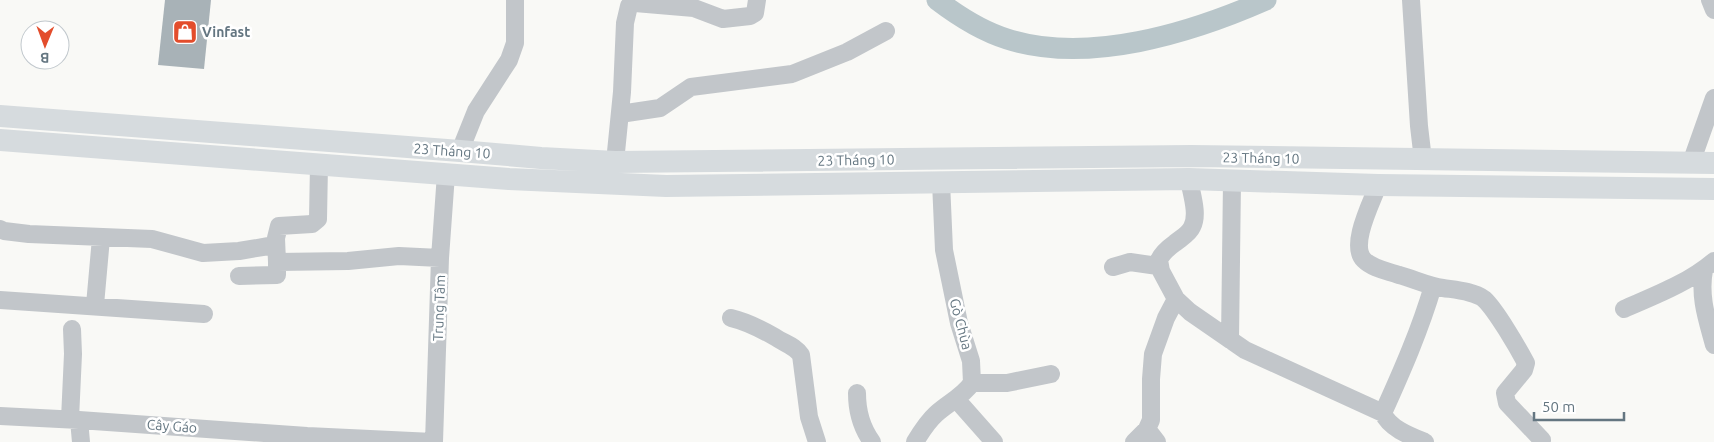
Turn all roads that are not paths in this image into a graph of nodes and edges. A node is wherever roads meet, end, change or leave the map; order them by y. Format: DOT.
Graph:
graph roads {
  1 [pos="515,0"];
  2 [pos="756,0"];
  3 [pos="1411,0"];
  4 [pos="1710,0"];
  5 [pos="1714,10"];
  6 [pos="886,31"];
  7 [pos="1714,98"];
  8 [pos="620,114"];
  9 [pos="0,116"];
  10 [pos="0,140"];
  11 [pos="453,151"];
  12 [pos="1424,160"];
  13 [pos="615,162"];
  14 [pos="1691,163"];
  15 [pos="1714,163"];
  16 [pos="319,165"];
  17 [pos="446,174"];
  18 [pos="1189,179"];
  19 [pos="1232,181"];
  20 [pos="941,182"];
  21 [pos="1378,184"];
  22 [pos="1424,185"];
  23 [pos="1714,189"];
  24 [pos="2,230"];
  25 [pos="101,238"];
  26 [pos="269,246"];
  27 [pos="440,258"];
  28 [pos="277,262"];
  29 [pos="1709,265"];
  30 [pos="1158,266"];
  31 [pos="1113,267"];
  32 [pos="239,276"];
  33 [pos="1433,286"];
  34 [pos="1176,299"];
  35 [pos="0,300"];
  36 [pos="95,305"];
  37 [pos="1624,309"];
  38 [pos="204,314"];
  39 [pos="732,318"];
  40 [pos="72,329"];
  41 [pos="1230,340"];
  42 [pos="1714,345"];
  43 [pos="1051,374"];
  44 [pos="972,384"];
  45 [pos="856,393"];
  46 [pos="956,399"];
  47 [pos="1382,413"];
  48 [pos="0,416"];
  49 [pos="75,419"];
  50 [pos="1152,436"];
  51 [pos="1416,440"];
  52 [pos="1542,440"];
  53 [pos="81,442"];
  54 [pos="433,442"];
  55 [pos="817,442"];
  56 [pos="872,442"];
  57 [pos="914,442"];
  58 [pos="994,442"];
  59 [pos="1134,442"];
  1 -- 11 [label="street"];
  2 -- 8 [label="street"];
  3 -- 12 [label="street"];
  4 -- 5 [label="street"];
  6 -- 8 [label="street"];
  7 -- 14 [label="street"];
  8 -- 13 [label="street"];
  9 -- 11 [label="main road, 23 Tháng 10"];
  10 -- 16 [label="main road, 23 Tháng 10"];
  11 -- 13 [label="main road, 23 Tháng 10"];
  11 -- 17 [label="main road"];
  12 -- 13 [label="main road, 23 Tháng 10"];
  12 -- 14 [label="main road, 23 Tháng 10"];
  12 -- 22 [label="main road"];
  14 -- 15 [label="main road, 23 Tháng 10"];
  16 -- 17 [label="main road, 23 Tháng 10"];
  16 -- 28 [label="street"];
  17 -- 20 [label="main road, 23 Tháng 10"];
  17 -- 27 [label="street, Trung Tâm"];
  18 -- 19 [label="main road, 23 Tháng 10"];
  18 -- 20 [label="main road, 23 Tháng 10"];
  18 -- 30 [label="street"];
  19 -- 21 [label="main road, 23 Tháng 10"];
  19 -- 41 [label="street"];
  20 -- 44 [label="street, Gò Chùa"];
  21 -- 22 [label="main road, 23 Tháng 10"];
  21 -- 33 [label="street"];
  22 -- 23 [label="main road, 23 Tháng 10"];
  24 -- 25 [label="street"];
  25 -- 26 [label="street"];
  25 -- 36 [label="street"];
  27 -- 28 [label="street"];
  27 -- 54 [label="street, Trung Tâm"];
  28 -- 32 [label="street"];
  29 -- 37 [label="street"];
  29 -- 42 [label="street"];
  30 -- 31 [label="street"];
  30 -- 34 [label="street"];
  33 -- 47 [label="street"];
  33 -- 52 [label="street"];
  34 -- 41 [label="street"];
  34 -- 50 [label="street"];
  35 -- 36 [label="street"];
  36 -- 38 [label="street"];
  39 -- 55 [label="street"];
  40 -- 49 [label="street"];
  41 -- 47 [label="street"];
  43 -- 44 [label="street"];
  44 -- 46 [label="street"];
  45 -- 56 [label="street"];
  46 -- 57 [label="street"];
  46 -- 58 [label="street"];
  47 -- 51 [label="street"];
  48 -- 49 [label="street, Cây Gáo"];
  49 -- 53 [label="street"];
  49 -- 54 [label="street, Cây Gáo"];
  50 -- 59 [label="street"];
}
